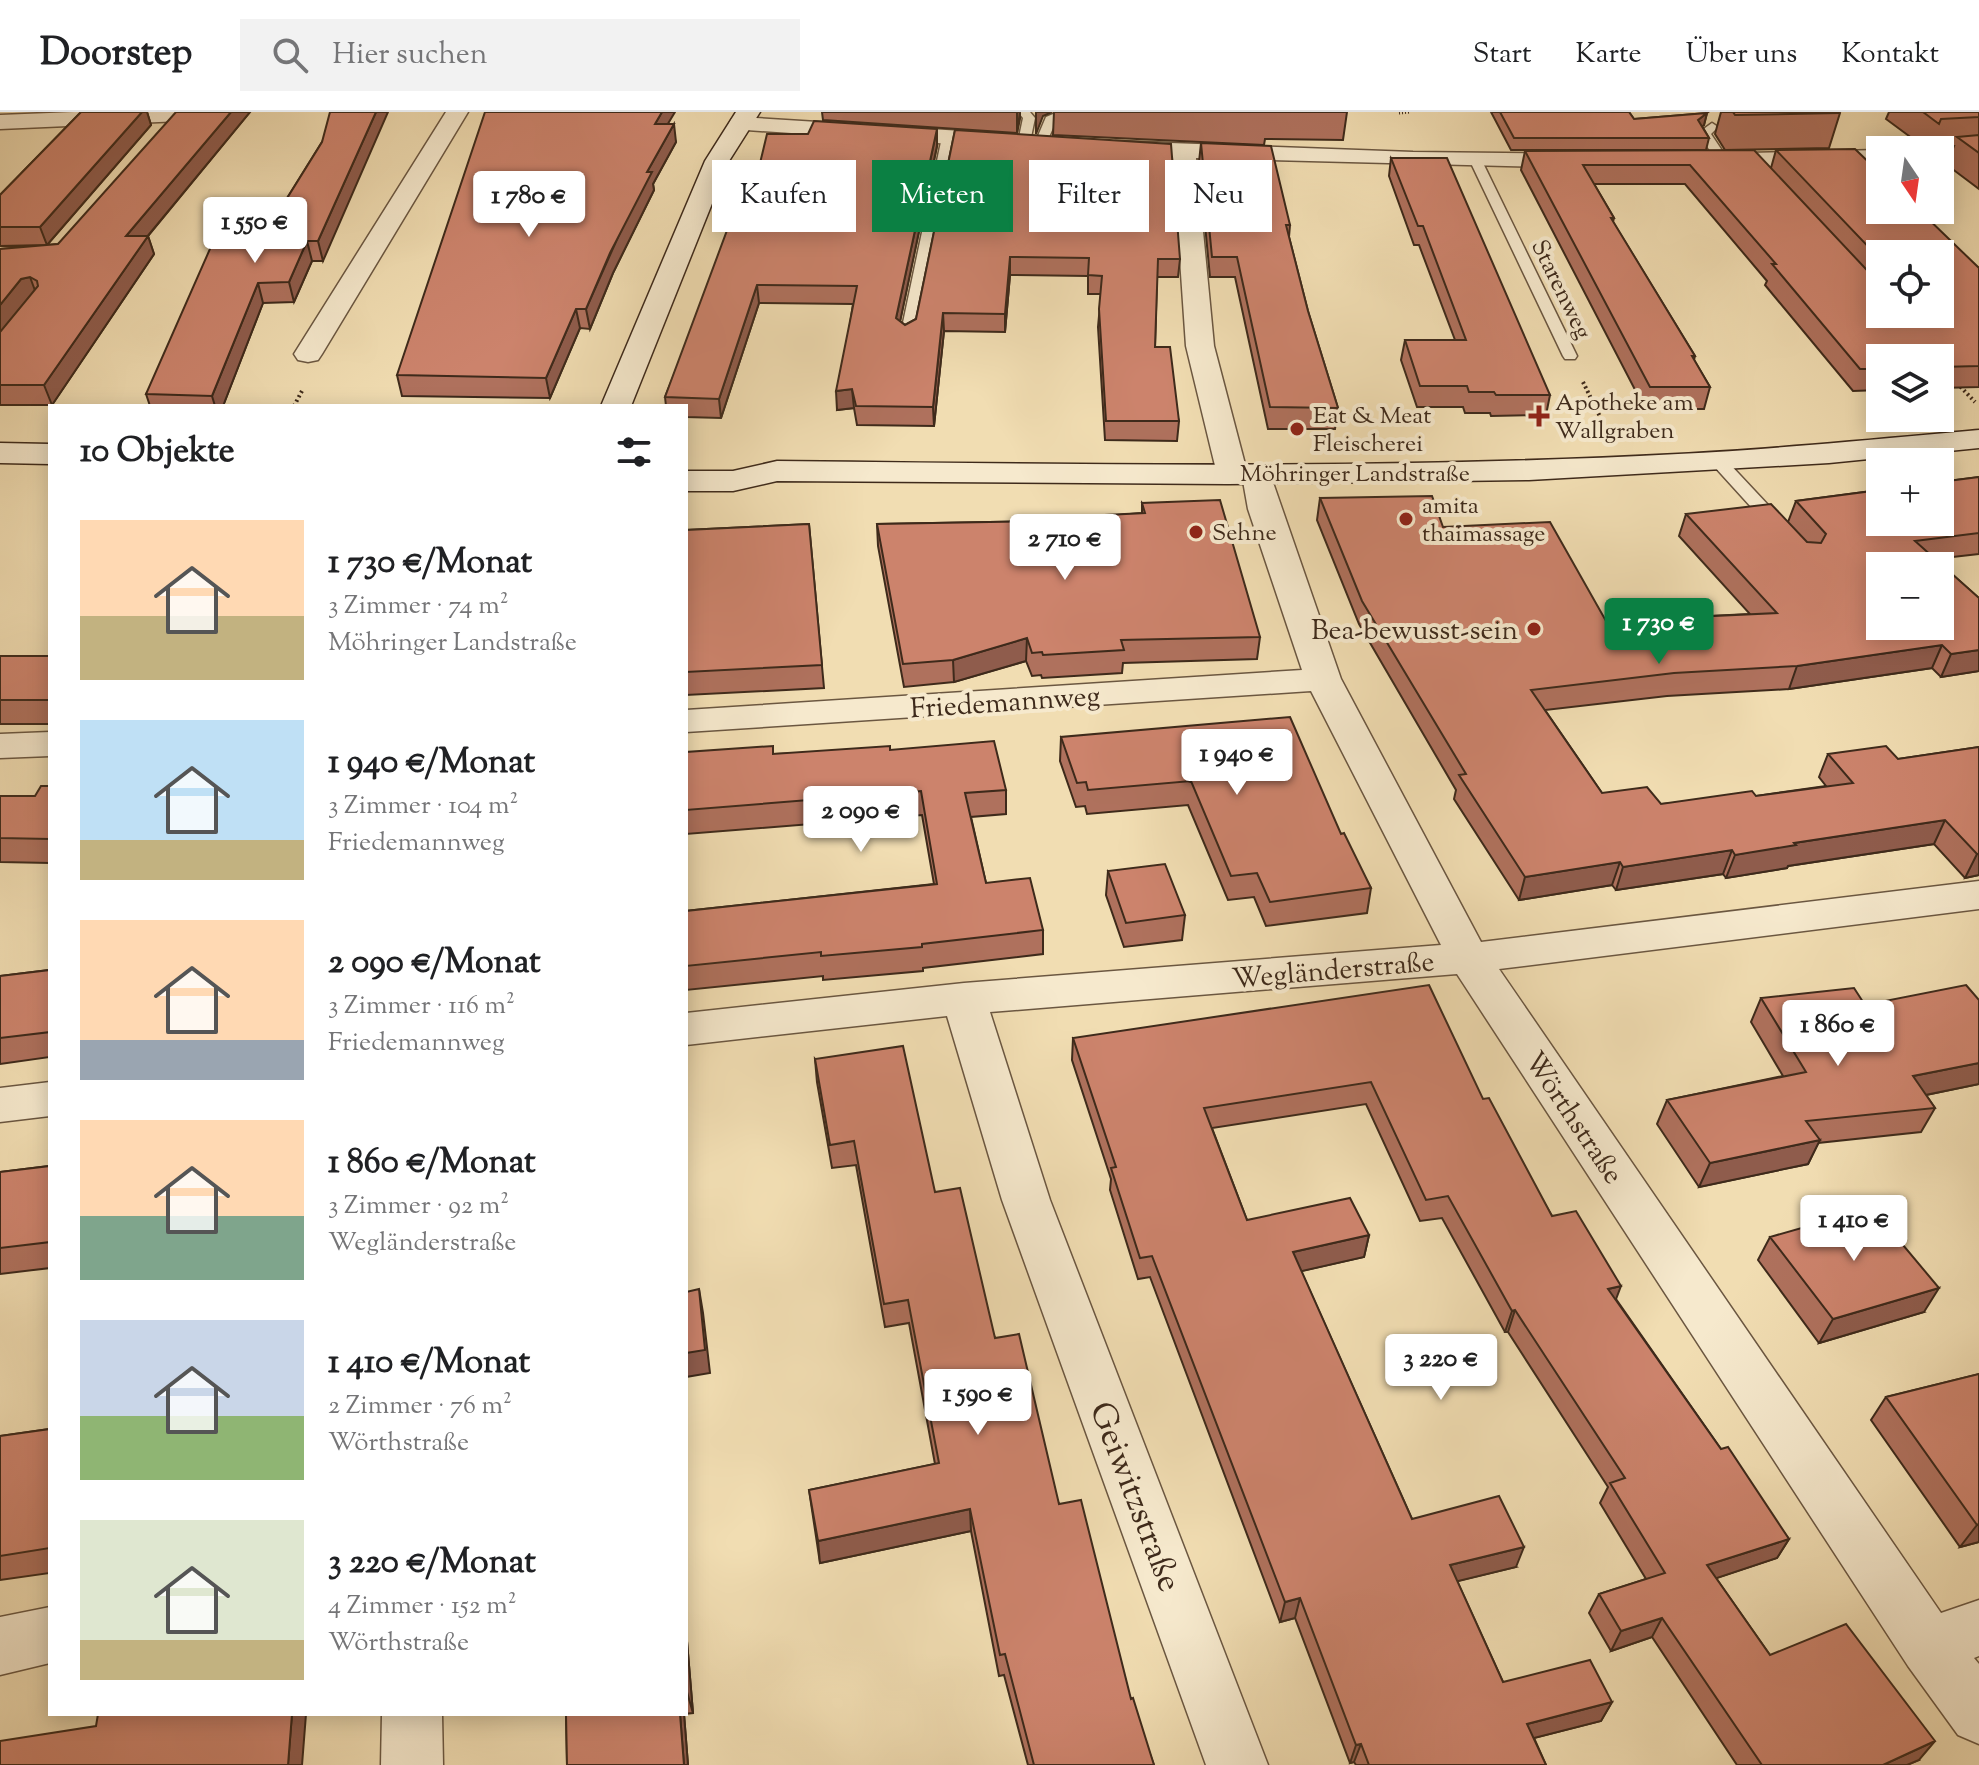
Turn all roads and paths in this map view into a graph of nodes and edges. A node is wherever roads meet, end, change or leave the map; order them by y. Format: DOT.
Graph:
graph roads {
  1 [pos="227,112"];
  2 [pos="457,112"];
  3 [pos="1024,112"];
  4 [pos="1410,112"];
  5 [pos="178,113"];
  6 [pos="1068,113"];
  7 [pos="1399,113"];
  8 [pos="744,118"];
  9 [pos="0,122"];
  10 [pos="1712,127"];
  11 [pos="948,137"];
  12 [pos="157,138"];
  13 [pos="1033,142"];
  14 [pos="1184,152"];
  15 [pos="1979,153"];
  16 [pos="1954,154"];
  17 [pos="1866,158"];
  18 [pos="1476,161"];
  19 [pos="1602,161"];
  20 [pos="1681,161"];
  21 [pos="1723,161"];
  22 [pos="907,337"];
  23 [pos="308,354"];
  24 [pos="1570,356"];
  25 [pos="1954,379"];
  26 [pos="617,404"];
  27 [pos="1979,406"];
  28 [pos="1610,436"];
  29 [pos="1979,439"];
  30 [pos="0,453"];
  31 [pos="48,454"];
  32 [pos="688,461"];
  33 [pos="1719,462"];
  34 [pos="777,471"];
  35 [pos="1244,474"];
  36 [pos="688,481"];
  37 [pos="1786,535"];
  38 [pos="1323,679"];
  39 [pos="688,721"];
  40 [pos="48,744"];
  41 [pos="0,746"];
  42 [pos="1979,895"];
  43 [pos="1469,958"];
  44 [pos="964,999"];
  45 [pos="688,1029"];
  46 [pos="48,1099"];
  47 [pos="0,1105"];
  48 [pos="48,1635"];
  49 [pos="1954,1637"];
  50 [pos="0,1646"];
  51 [pos="1979,1714"];
  52 [pos="412,1716"];
  53 [pos="412,1765"];
  54 [pos="1237,1765"];
  1 -- 5 [label="street"];
  2 -- 23 [label="street"];
  3 -- 13 [label="lane"];
  4 -- 7 [label="path"];
  5 -- 9 [label="street"];
  5 -- 12 [label="street"];
  6 -- 13 [label="lane"];
  8 -- 11 [label="street"];
  8 -- 26 [label="main road"];
  10 -- 21 [label="lane"];
  11 -- 13 [label="street"];
  11 -- 22 [label="lane"];
  13 -- 14 [label="street"];
  14 -- 18 [label="street"];
  14 -- 35 [label="street, Wörthstraße"];
  15 -- 16 [label="street"];
  17 -- 21 [label="street"];
  18 -- 19 [label="street"];
  18 -- 24 [label="lane, Starenweg"];
  20 -- 21 [label="street"];
  24 -- 28 [label="path, Starenweg"];
  25 -- 27 [label="path"];
  29 -- 33 [label="main road, Möhringer Landstraße"];
  30 -- 31 [label="main road"];
  32 -- 34 [label="main road, Möhringer Landstraße"];
  33 -- 35 [label="main road, Möhringer Landstraße"];
  33 -- 37 [label="lane"];
  34 -- 35 [label="main road, Möhringer Landstraße"];
  34 -- 36 [label="main road, Möhringer Landstraße"];
  35 -- 38 [label="street, Wörthstraße"];
  38 -- 39 [label="street, Friedemannweg"];
  38 -- 43 [label="street, Wörthstraße"];
  40 -- 41 [label="street"];
  42 -- 43 [label="street, Wegländerstraße"];
  43 -- 44 [label="street, Wegländerstraße"];
  43 -- 49 [label="street, Wörthstraße"];
  44 -- 45 [label="street, Wegländerstraße"];
  44 -- 54 [label="street, Geiwitzstraße"];
  46 -- 47 [label="street"];
  48 -- 50 [label="street"];
  49 -- 51 [label="street, Wörthstraße"];
  52 -- 53 [label="street"];
}
